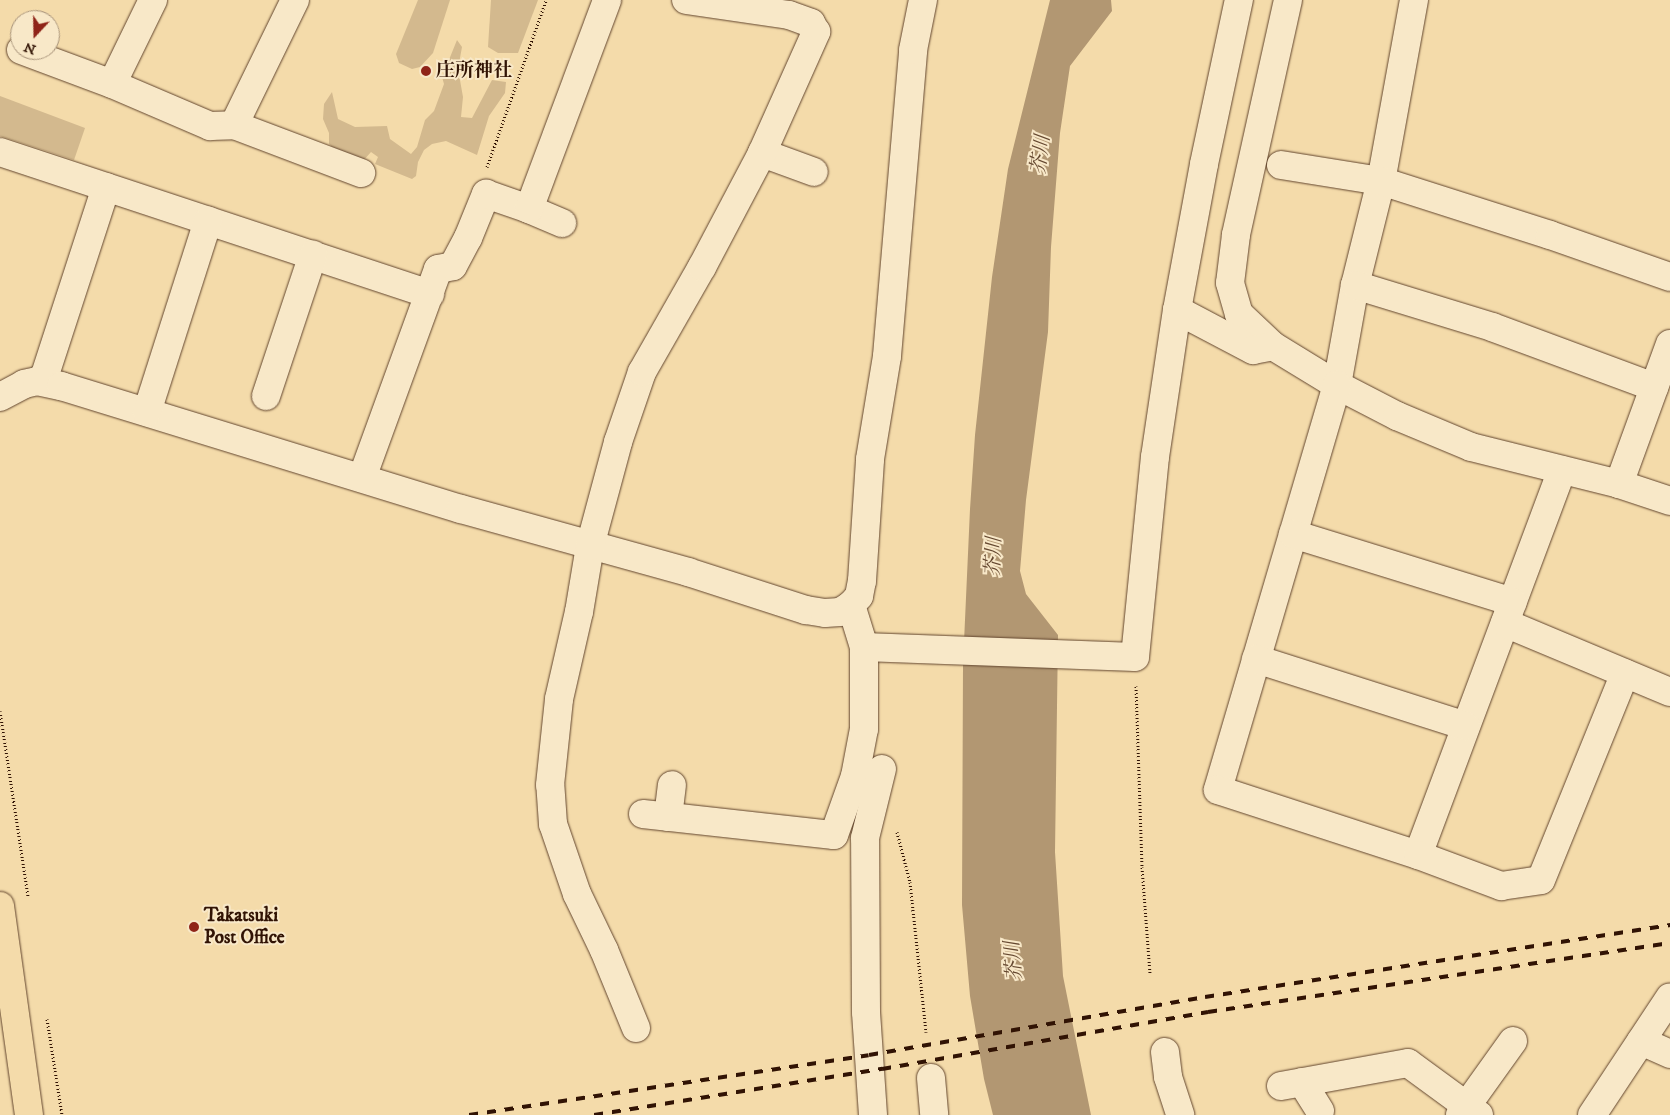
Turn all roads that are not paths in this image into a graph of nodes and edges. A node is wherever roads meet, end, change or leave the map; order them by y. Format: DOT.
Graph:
graph roads {
  1 [pos="153,0"];
  2 [pos="295,0"];
  3 [pos="608,0"];
  4 [pos="686,0"];
  5 [pos="923,0"];
  6 [pos="1239,0"];
  7 [pos="1288,0"];
  8 [pos="1414,0"];
  9 [pos="47,60"];
  10 [pos="112,84"];
  11 [pos="234,125"];
  12 [pos="0,152"];
  13 [pos="762,153"];
  14 [pos="1281,165"];
  15 [pos="814,172"];
  16 [pos="361,173"];
  17 [pos="1382,182"];
  18 [pos="106,187"];
  19 [pos="529,209"];
  20 [pos="208,220"];
  21 [pos="562,222"];
  22 [pos="313,255"];
  23 [pos="1670,277"];
  24 [pos="434,281"];
  25 [pos="1355,285"];
  26 [pos="1177,310"];
  27 [pos="1670,344"];
  28 [pos="1273,346"];
  29 [pos="43,381"];
  30 [pos="1337,385"];
  31 [pos="1654,387"];
  32 [pos="0,396"];
  33 [pos="266,396"];
  34 [pos="147,412"];
  35 [pos="1562,470"];
  36 [pos="362,478"];
  37 [pos="1619,484"];
  38 [pos="1670,501"];
  39 [pos="1294,534"];
  40 [pos="590,546"];
  41 [pos="851,605"];
  42 [pos="1509,612"];
  43 [pos="874,647"];
  44 [pos="1256,659"];
  45 [pos="1625,673"];
  46 [pos="1670,692"];
  47 [pos="1466,726"];
  48 [pos="882,769"];
  49 [pos="672,785"];
  50 [pos="1418,855"];
  51 [pos="0,906"];
  52 [pos="3,938"];
  53 [pos="1670,997"];
  54 [pos="636,1028"];
  55 [pos="1513,1041"];
  56 [pos="1642,1041"];
  57 [pos="1165,1052"];
  58 [pos="1670,1054"];
  59 [pos="932,1078"];
  60 [pos="1320,1111"];
  61 [pos="1468,1112"];
  62 [pos="29,1115"];
  63 [pos="873,1115"];
  64 [pos="934,1115"];
  65 [pos="1180,1115"];
  66 [pos="1592,1115"];
  1 -- 10 [label="street"];
  2 -- 11 [label="street"];
  3 -- 19 [label="street"];
  4 -- 13 [label="street"];
  5 -- 41 [label="street"];
  6 -- 26 [label="street"];
  7 -- 28 [label="street"];
  8 -- 17 [label="street"];
  9 -- 10 [label="street"];
  10 -- 11 [label="street"];
  11 -- 16 [label="street"];
  12 -- 18 [label="street"];
  13 -- 15 [label="street"];
  13 -- 40 [label="street"];
  14 -- 17 [label="street"];
  17 -- 23 [label="street"];
  17 -- 25 [label="street"];
  18 -- 20 [label="street"];
  18 -- 29 [label="street"];
  19 -- 21 [label="street"];
  19 -- 24 [label="street"];
  20 -- 22 [label="street"];
  20 -- 34 [label="street"];
  22 -- 24 [label="street"];
  22 -- 33 [label="street"];
  24 -- 36 [label="street"];
  25 -- 30 [label="street"];
  25 -- 31 [label="street"];
  26 -- 28 [label="street"];
  26 -- 43 [label="street"];
  27 -- 31 [label="street"];
  28 -- 30 [label="street"];
  29 -- 32 [label="street"];
  29 -- 34 [label="street"];
  30 -- 35 [label="street"];
  30 -- 39 [label="street"];
  31 -- 37 [label="street"];
  34 -- 36 [label="street"];
  35 -- 37 [label="street"];
  35 -- 42 [label="street"];
  36 -- 40 [label="street"];
  37 -- 38 [label="street"];
  39 -- 42 [label="street"];
  39 -- 44 [label="street"];
  40 -- 41 [label="street"];
  40 -- 54 [label="street"];
  41 -- 43 [label="street"];
  42 -- 45 [label="street"];
  42 -- 47 [label="street"];
  43 -- 49 [label="street"];
  44 -- 47 [label="street"];
  44 -- 50 [label="street"];
  45 -- 46 [label="street"];
  45 -- 50 [label="street"];
  47 -- 50 [label="street"];
  48 -- 63 [label="street"];
  51 -- 52 [label="highway"];
  52 -- 62 [label="highway"];
  53 -- 56 [label="street"];
  55 -- 61 [label="street"];
  56 -- 58 [label="street"];
  56 -- 66 [label="street"];
  57 -- 65 [label="street"];
  59 -- 64 [label="street"];
  60 -- 61 [label="street"];
}
